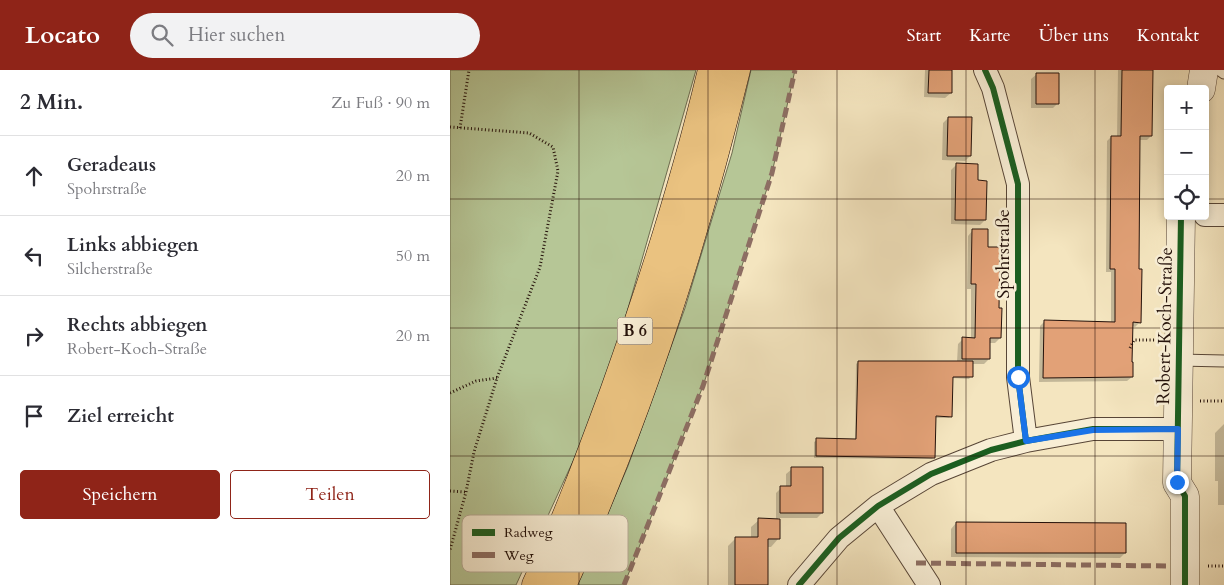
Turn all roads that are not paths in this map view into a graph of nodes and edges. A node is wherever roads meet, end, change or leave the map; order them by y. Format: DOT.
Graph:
graph roads {
  1 [pos="712,70"];
  2 [pos="736,70"];
  3 [pos="985,70"];
  4 [pos="1209,215"];
  5 [pos="1224,215"];
  6 [pos="1181,220"];
  7 [pos="1179,350"];
  8 [pos="1224,361"];
  9 [pos="1178,429"];
  10 [pos="1026,441"];
  11 [pos="1177,482"];
  12 [pos="878,506"];
  13 [pos="566,515"];
  14 [pos="591,515"];
  15 [pos="542,572"];
  16 [pos="567,572"];
  17 [pos="536,585"];
  18 [pos="562,585"];
  19 [pos="798,585"];
  20 [pos="929,585"];
  21 [pos="1167,585"];
  22 [pos="1185,585"];
  1 -- 13 [label="highway, B 6"];
  2 -- 14 [label="highway, B 6"];
  3 -- 10 [label="street, Spohrstraße"];
  4 -- 5 [label="street"];
  6 -- 7 [label="street, Robert-Koch-Straße"];
  7 -- 8 [label="lane"];
  7 -- 9 [label="street, Robert-Koch-Straße"];
  9 -- 10 [label="street"];
  9 -- 11 [label="street, Robert-Koch-Straße"];
  10 -- 12 [label="street"];
  11 -- 21 [label="street, Robert-Koch-Straße"];
  11 -- 22 [label="street, Robert-Koch-Straße"];
  12 -- 19 [label="street"];
  12 -- 20 [label="street"];
  15 -- 17 [label="highway, B 6"];
  16 -- 18 [label="highway, B 6"];
}
